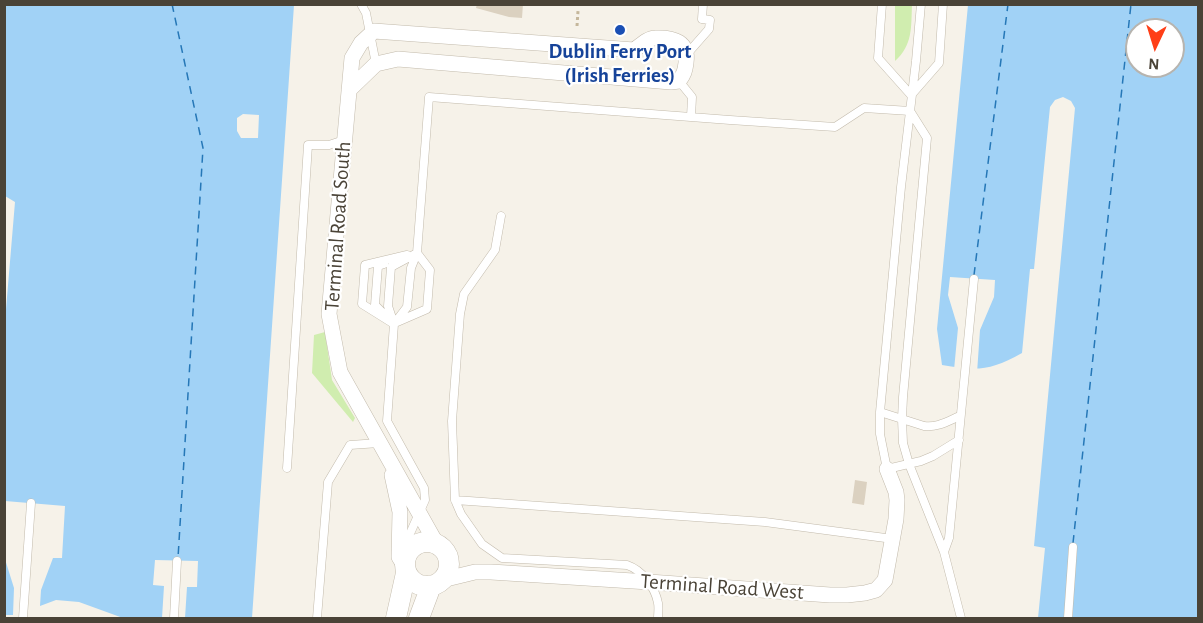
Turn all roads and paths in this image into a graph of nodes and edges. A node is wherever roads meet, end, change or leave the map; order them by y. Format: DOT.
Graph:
graph roads {
  1 [pos="361,4"];
  2 [pos="703,4"];
  3 [pos="882,4"];
  4 [pos="921,4"];
  5 [pos="943,4"];
  6 [pos="578,10"];
  7 [pos="577,26"];
  8 [pos="370,35"];
  9 [pos="518,42"];
  10 [pos="687,54"];
  11 [pos="376,64"];
  12 [pos="515,69"];
  13 [pos="680,81"];
  14 [pos="349,90"];
  15 [pos="911,95"];
  16 [pos="910,111"];
  17 [pos="691,117"];
  18 [pos="344,140"];
  19 [pos="501,216"];
  20 [pos="417,253"];
  21 [pos="974,279"];
  22 [pos="394,324"];
  23 [pos="880,412"];
  24 [pos="960,416"];
  25 [pos="902,419"];
  26 [pos="959,440"];
  27 [pos="379,443"];
  28 [pos="388,457"];
  29 [pos="909,464"];
  30 [pos="287,468"];
  31 [pos="887,469"];
  32 [pos="455,500"];
  33 [pos="31,503"];
  34 [pos="419,514"];
  35 [pos="893,539"];
  36 [pos="436,543"];
  37 [pos="1073,547"];
  38 [pos="944,552"];
  39 [pos="177,561"];
  40 [pos="405,563"];
  41 [pos="648,582"];
  42 [pos="436,583"];
  43 [pos="23,618"];
  44 [pos="174,618"];
  45 [pos="317,618"];
  46 [pos="396,618"];
  47 [pos="419,618"];
  48 [pos="658,618"];
  49 [pos="961,618"];
  50 [pos="1068,618"];
  1 -- 8 [label="lane"];
  2 -- 10 [label="lane"];
  3 -- 15 [label="lane"];
  4 -- 15 [label="lane"];
  5 -- 15 [label="lane"];
  6 -- 7 [label="path"];
  8 -- 9 [label="street"];
  8 -- 11 [label="lane"];
  8 -- 14 [label="street, Terminal Road South"];
  9 -- 10 [label="street"];
  9 -- 12 [label="street"];
  10 -- 13 [label="street"];
  11 -- 12 [label="street"];
  11 -- 14 [label="street"];
  12 -- 13 [label="street"];
  13 -- 17 [label="lane"];
  14 -- 18 [label="street, Terminal Road South"];
  15 -- 16 [label="lane"];
  16 -- 17 [label="lane"];
  16 -- 23 [label="lane"];
  16 -- 25 [label="lane"];
  17 -- 20 [label="lane"];
  18 -- 27 [label="street, Terminal Road South"];
  18 -- 30 [label="lane"];
  19 -- 32 [label="lane"];
  20 -- 22 [label="lane"];
  20 -- 22 [label="lane"];
  20 -- 22 [label="lane"];
  20 -- 22 [label="lane"];
  20 -- 22 [label="lane"];
  21 -- 24 [label="lane"];
  22 -- 34 [label="lane"];
  23 -- 25 [label="lane"];
  23 -- 31 [label="lane"];
  24 -- 25 [label="lane"];
  24 -- 26 [label="lane"];
  25 -- 29 [label="lane"];
  26 -- 29 [label="lane"];
  26 -- 38 [label="lane"];
  27 -- 28 [label="street, Terminal Road South"];
  27 -- 45 [label="lane"];
  28 -- 34 [label="street, Terminal Road South"];
  28 -- 40 [label="street, Terminal Road South"];
  29 -- 31 [label="lane"];
  29 -- 38 [label="lane"];
  31 -- 35 [label="street, Terminal Road West"];
  32 -- 35 [label="lane"];
  32 -- 41 [label="lane"];
  33 -- 43 [label="lane"];
  34 -- 36 [label="street, Terminal Road South"];
  34 -- 40 [label="lane"];
  35 -- 41 [label="street, Terminal Road West"];
  36 -- 40 [label="street"];
  36 -- 42 [label="street"];
  37 -- 50 [label="lane"];
  38 -- 49 [label="lane"];
  39 -- 44 [label="lane"];
  40 -- 42 [label="street"];
  40 -- 46 [label="street, Terminal Road South"];
  41 -- 42 [label="street, Terminal Road West"];
  41 -- 48 [label="lane"];
  42 -- 47 [label="street"];
}
